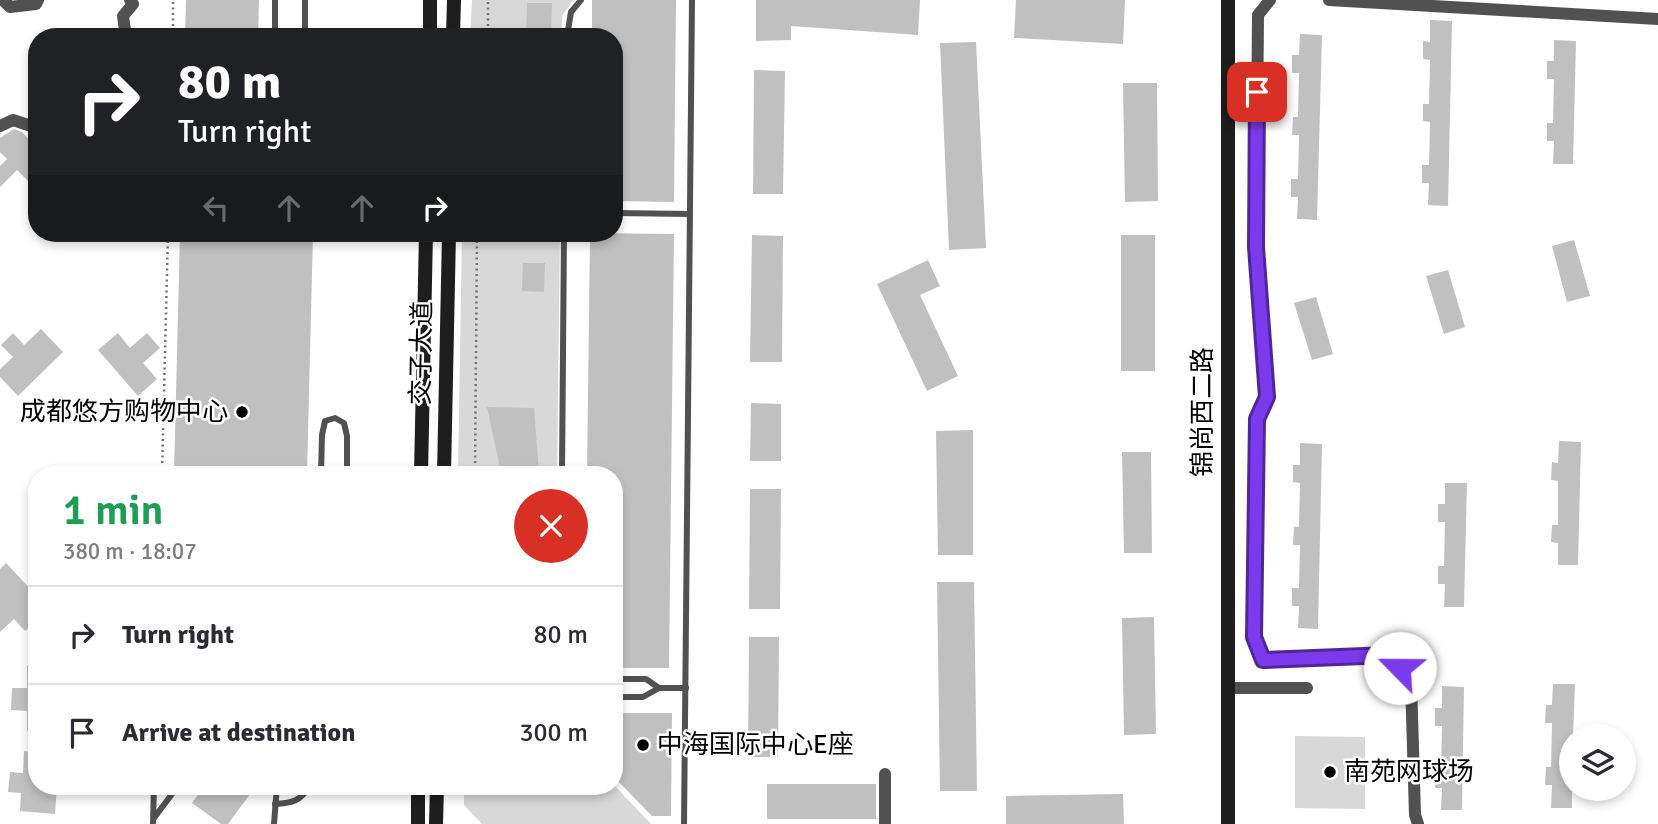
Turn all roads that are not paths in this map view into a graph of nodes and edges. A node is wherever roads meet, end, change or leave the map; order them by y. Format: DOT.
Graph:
graph roads {
  1 [pos="4,0"];
  2 [pos="38,0"];
  3 [pos="130,0"];
  4 [pos="275,0"];
  5 [pos="305,0"];
  6 [pos="430,0"];
  7 [pos="454,0"];
  8 [pos="581,0"];
  9 [pos="692,0"];
  10 [pos="1228,0"];
  11 [pos="1270,0"];
  12 [pos="1329,0"];
  13 [pos="1658,19"];
  14 [pos="125,28"];
  15 [pos="275,28"];
  16 [pos="305,28"];
  17 [pos="430,28"];
  18 [pos="453,28"];
  19 [pos="568,28"];
  20 [pos="28,124"];
  21 [pos="0,126"];
  22 [pos="623,213"];
  23 [pos="690,214"];
  24 [pos="426,242"];
  25 [pos="449,242"];
  26 [pos="564,242"];
  27 [pos="321,466"];
  28 [pos="347,466"];
  29 [pos="421,466"];
  30 [pos="444,466"];
  31 [pos="562,466"];
  32 [pos="623,679"];
  33 [pos="659,688"];
  34 [pos="686,688"];
  35 [pos="1228,688"];
  36 [pos="1307,688"];
  37 [pos="623,697"];
  38 [pos="885,774"];
  39 [pos="154,795"];
  40 [pos="172,795"];
  41 [pos="276,795"];
  42 [pos="304,795"];
  43 [pos="418,795"];
  44 [pos="437,795"];
  45 [pos="275,804"];
  46 [pos="154,821"];
  47 [pos="274,824"];
  48 [pos="418,824"];
  49 [pos="436,824"];
  50 [pos="684,824"];
  51 [pos="885,824"];
  52 [pos="1228,824"];
  53 [pos="1418,824"];
  1 -- 2 [label="street"];
  3 -- 14 [label="street"];
  4 -- 15 [label="lane"];
  5 -- 16 [label="lane"];
  6 -- 17 [label="street"];
  7 -- 18 [label="street"];
  8 -- 19 [label="lane"];
  9 -- 23 [label="lane"];
  10 -- 35 [label="street, 锦尚西二路"];
  11 -- 53 [label="street"];
  12 -- 13 [label="street"];
  20 -- 21 [label="street"];
  22 -- 23 [label="lane"];
  23 -- 34 [label="lane"];
  24 -- 29 [label="street, 交子大道"];
  25 -- 30 [label="street, 交子大道"];
  26 -- 31 [label="lane"];
  27 -- 28 [label="lane"];
  32 -- 33 [label="lane"];
  33 -- 34 [label="lane"];
  33 -- 37 [label="lane"];
  34 -- 50 [label="lane"];
  35 -- 36 [label="street"];
  35 -- 52 [label="street, 锦尚西二路"];
  38 -- 51 [label="street"];
  39 -- 46 [label="lane"];
  40 -- 46 [label="lane"];
  41 -- 45 [label="lane"];
  42 -- 45 [label="lane"];
  43 -- 48 [label="street"];
  44 -- 49 [label="street"];
  45 -- 47 [label="lane"];
}
